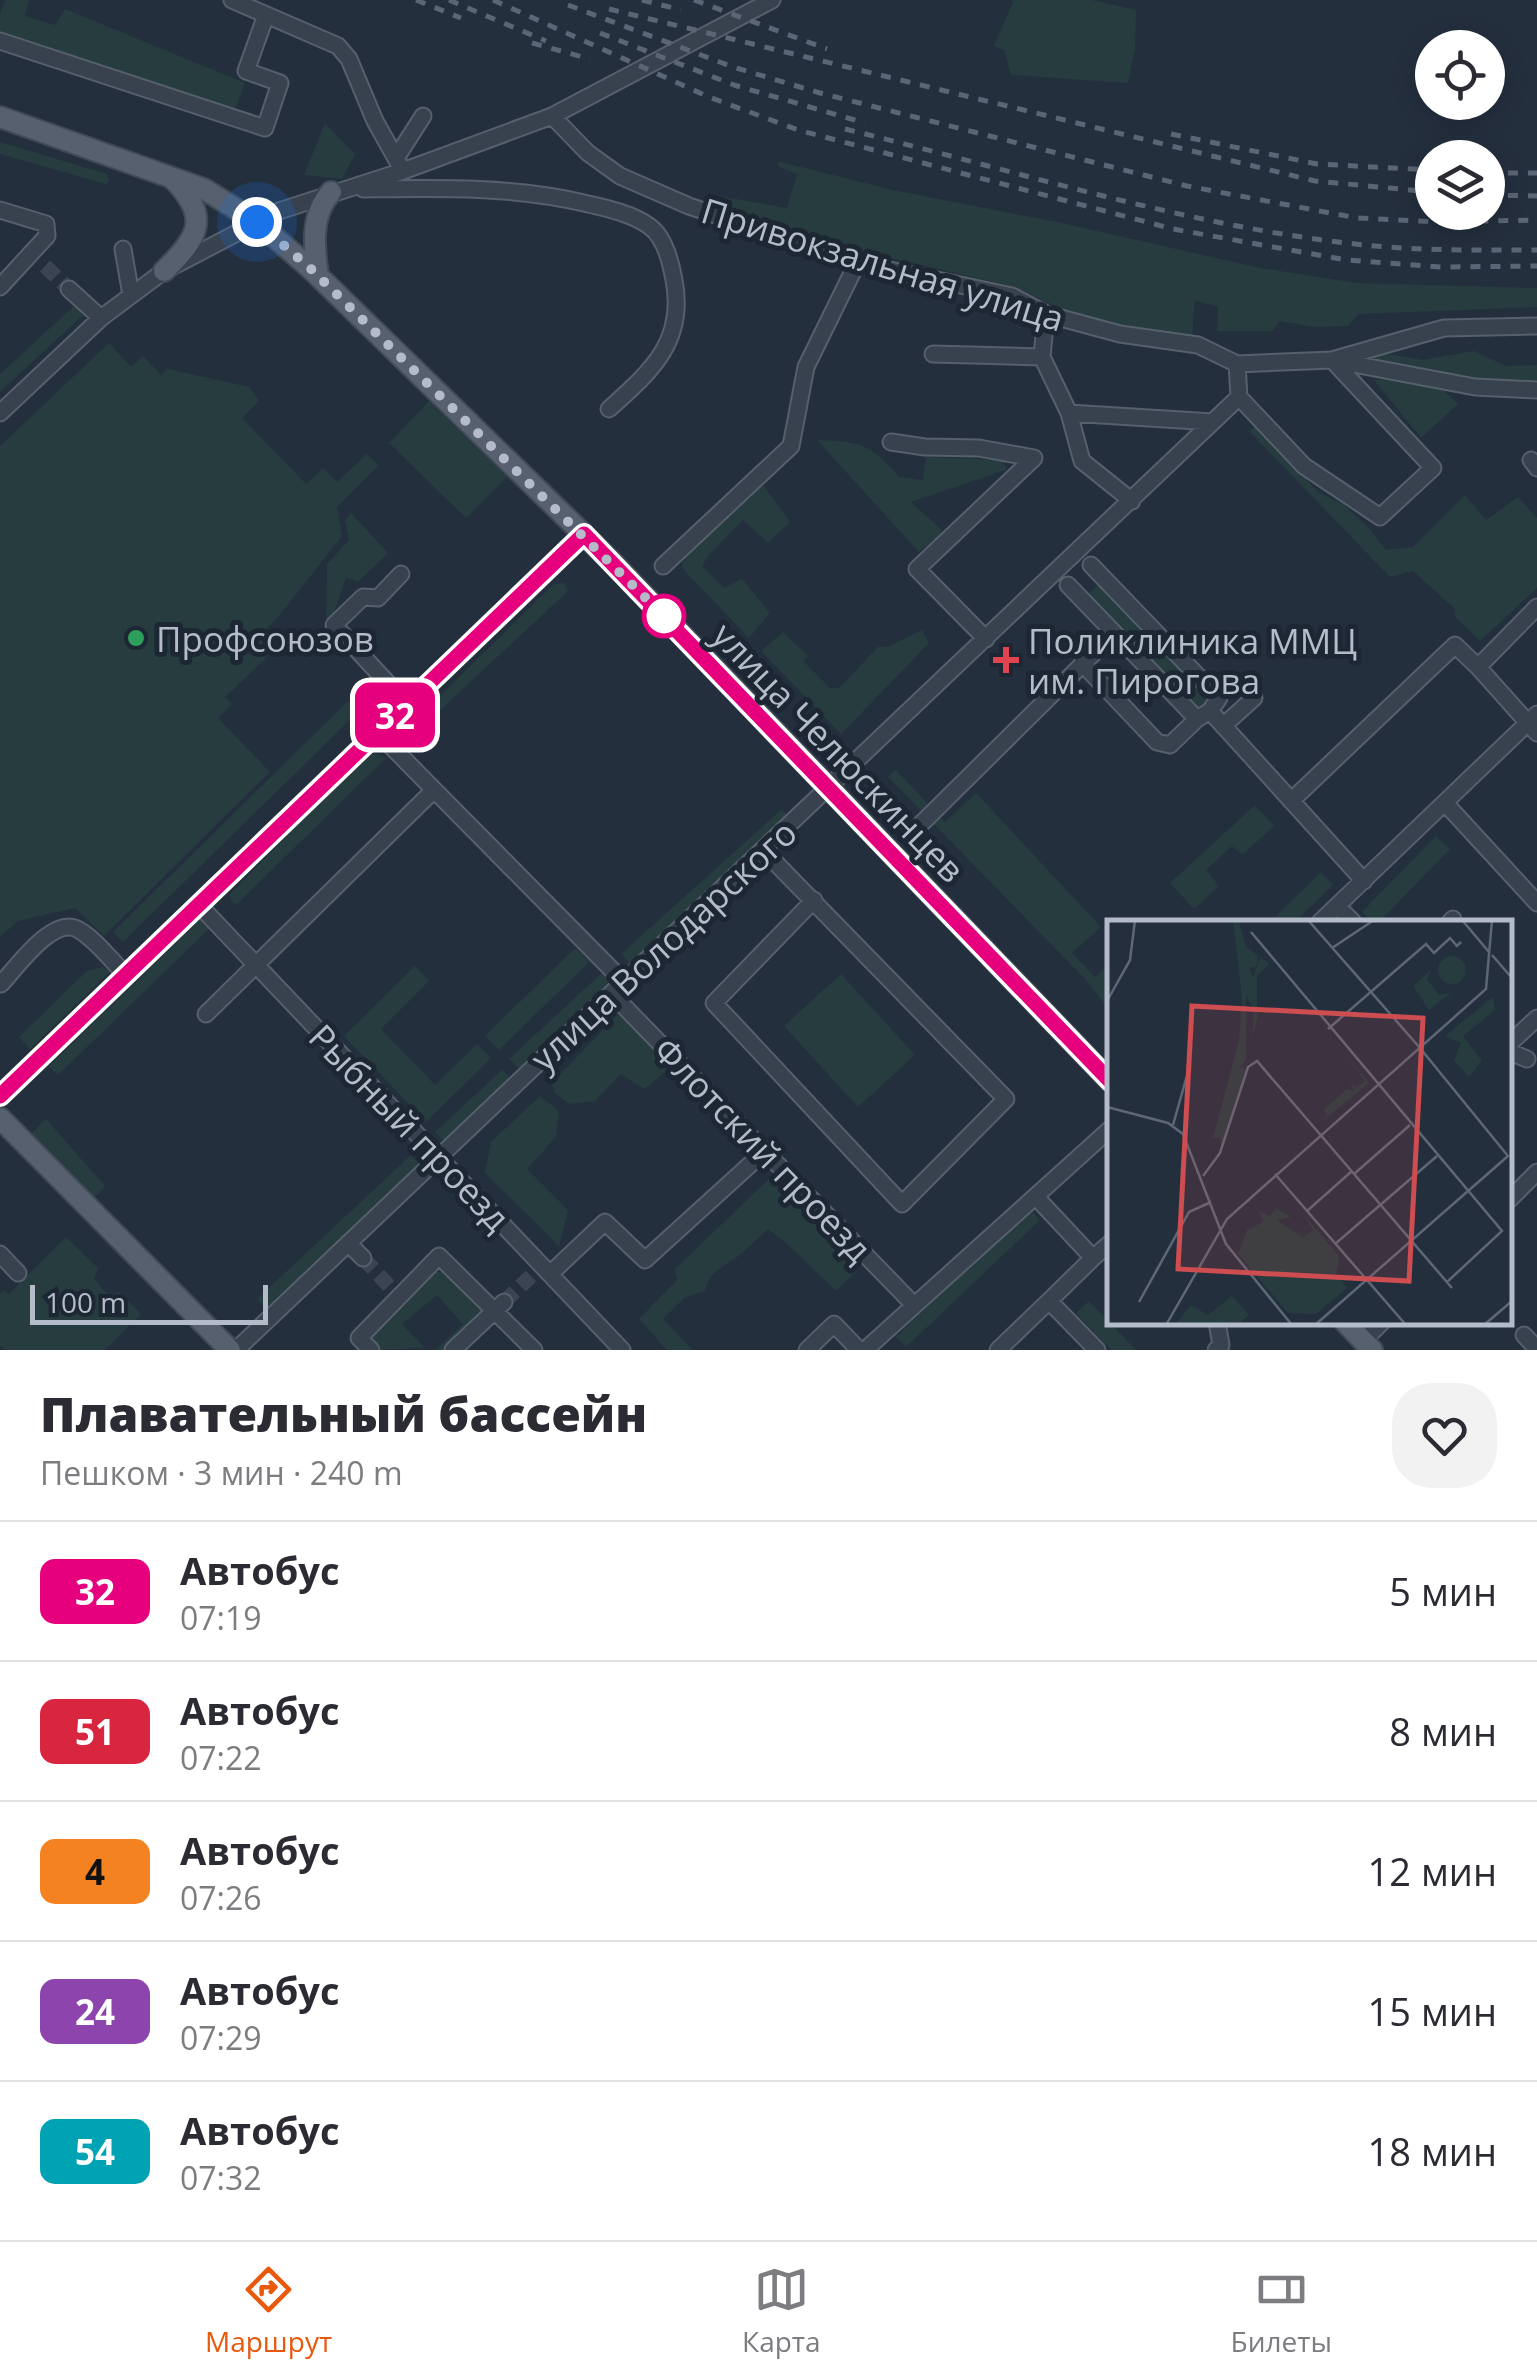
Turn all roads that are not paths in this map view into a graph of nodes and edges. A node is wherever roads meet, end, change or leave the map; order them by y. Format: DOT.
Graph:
graph roads {
  1 [pos="232,0"];
  2 [pos="772,0"];
  3 [pos="266,15"];
  4 [pos="0,41"];
  5 [pos="423,116"];
  6 [pos="552,116"];
  7 [pos="0,117"];
  8 [pos="400,164"];
  9 [pos="169,175"];
  10 [pos="338,190"];
  11 [pos="0,210"];
  12 [pos="257,222"];
  13 [pos="123,249"];
  14 [pos="857,263"];
  15 [pos="164,271"];
  16 [pos="318,276"];
  17 [pos="0,288"];
  18 [pos="68,289"];
  19 [pos="131,294"];
  20 [pos="1046,314"];
  21 [pos="101,318"];
  22 [pos="1537,326"];
  23 [pos="933,354"];
  24 [pos="1042,357"];
  25 [pos="1332,360"];
  26 [pos="1237,364"];
  27 [pos="1537,390"];
  28 [pos="1240,398"];
  29 [pos="609,409"];
  30 [pos="0,413"];
  31 [pos="1069,413"];
  32 [pos="1213,422"];
  33 [pos="891,442"];
  34 [pos="1132,501"];
  35 [pos="584,534"];
  36 [pos="663,566"];
  37 [pos="1091,566"];
  38 [pos="401,574"];
  39 [pos="1068,585"];
  40 [pos="1537,608"];
  41 [pos="1113,634"];
  42 [pos="986,639"];
  43 [pos="1082,663"];
  44 [pos="1478,667"];
  45 [pos="1254,698"];
  46 [pos="407,704"];
  47 [pos="1203,715"];
  48 [pos="1534,723"];
  49 [pos="1223,726"];
  50 [pos="377,732"];
  51 [pos="828,788"];
  52 [pos="434,790"];
  53 [pos="1291,801"];
  54 [pos="1445,803"];
  55 [pos="918,827"];
  56 [pos="763,850"];
  57 [pos="1364,881"];
  58 [pos="814,900"];
  59 [pos="1537,902"];
  60 [pos="198,904"];
  61 [pos="1337,906"];
  62 [pos="1322,920"];
  63 [pos="1351,920"];
  64 [pos="256,965"];
  65 [pos="125,974"];
  66 [pos="1,984"];
  67 [pos="618,988"];
  68 [pos="206,1014"];
  69 [pos="1537,1018"];
  70 [pos="1512,1041"];
  71 [pos="1512,1053"];
  72 [pos="1527,1059"];
  73 [pos="1107,1078"];
  74 [pos="0,1096"];
  75 [pos="0,1118"];
  76 [pos="1107,1132"];
  77 [pos="765,1151"];
  78 [pos="439,1158"];
  79 [pos="1537,1172"];
  80 [pos="1512,1196"];
  81 [pos="1036,1197"];
  82 [pos="348,1243"];
  83 [pos="1107,1246"];
  84 [pos="0,1254"];
  85 [pos="363,1258"];
  86 [pos="1093,1258"];
  87 [pos="541,1272"];
  88 [pos="18,1273"];
  89 [pos="1048,1301"];
  90 [pos="914,1305"];
  91 [pos="499,1306"];
  92 [pos="1218,1325"];
  93 [pos="1347,1325"];
  94 [pos="1380,1325"];
  95 [pos="1524,1335"];
  96 [pos="1363,1347"];
  97 [pos="868,1348"];
  98 [pos="1537,1348"];
  99 [pos="233,1350"];
  100 [pos="371,1350"];
  101 [pos="453,1350"];
  102 [pos="534,1350"];
  103 [pos="622,1350"];
  104 [pos="807,1350"];
  105 [pos="998,1350"];
  106 [pos="1096,1350"];
  107 [pos="1216,1350"];
  1 -- 3 [label="street"];
  2 -- 6 [label="street"];
  3 -- 4 [label="street"];
  3 -- 8 [label="street"];
  5 -- 8 [label="street"];
  6 -- 8 [label="street"];
  6 -- 14 [label="street, Привокзальная улица"];
  7 -- 9 [label="main road, улица Челюскинцев"];
  8 -- 10 [label="street"];
  9 -- 12 [label="main road, улица Челюскинцев"];
  9 -- 15 [label="main road"];
  10 -- 12 [label="street"];
  10 -- 16 [label="main road"];
  10 -- 29 [label="street"];
  11 -- 17 [label="street"];
  12 -- 15 [label="street"];
  12 -- 16 [label="main road, улица Челюскинцев"];
  13 -- 19 [label="street"];
  14 -- 20 [label="street, Привокзальная улица"];
  14 -- 36 [label="street"];
  15 -- 19 [label="street"];
  16 -- 35 [label="main road, улица Челюскинцев"];
  18 -- 21 [label="street"];
  19 -- 21 [label="street"];
  20 -- 24 [label="street"];
  20 -- 26 [label="street, Привокзальная улица"];
  21 -- 30 [label="street"];
  22 -- 25 [label="street"];
  23 -- 24 [label="street"];
  24 -- 31 [label="street"];
  25 -- 26 [label="street"];
  25 -- 27 [label="street"];
  25 -- 28 [label="street"];
  26 -- 28 [label="street"];
  28 -- 32 [label="street, улица Володарского"];
  31 -- 32 [label="street"];
  31 -- 34 [label="street"];
  32 -- 34 [label="street, улица Володарского"];
  33 -- 42 [label="street"];
  34 -- 42 [label="street, улица Володарского"];
  35 -- 46 [label="street"];
  35 -- 51 [label="main road, улица Челюскинцев"];
  37 -- 47 [label="street"];
  38 -- 46 [label="street"];
  39 -- 41 [label="street"];
  40 -- 44 [label="street"];
  41 -- 43 [label="street"];
  41 -- 47 [label="street"];
  42 -- 51 [label="street, улица Володарского"];
  43 -- 47 [label="street"];
  43 -- 55 [label="street"];
  44 -- 48 [label="street"];
  44 -- 53 [label="street"];
  45 -- 49 [label="street"];
  46 -- 50 [label="street"];
  47 -- 49 [label="street"];
  48 -- 54 [label="street"];
  49 -- 53 [label="street"];
  50 -- 52 [label="street, Флотский проезд"];
  50 -- 60 [label="street"];
  51 -- 56 [label="street, улица Володарского"];
  51 -- 73 [label="main road, улица Челюскинцев"];
  52 -- 64 [label="street"];
  52 -- 67 [label="street, Флотский проезд"];
  53 -- 57 [label="street"];
  54 -- 57 [label="street"];
  54 -- 59 [label="street"];
  56 -- 58 [label="street"];
  56 -- 67 [label="street, улица Володарского"];
  57 -- 61 [label="street"];
  58 -- 58 [label="street"];
  60 -- 64 [label="street, Рыбный проезд"];
  60 -- 65 [label="street"];
  61 -- 62 [label="street"];
  61 -- 63 [label="street"];
  64 -- 68 [label="street"];
  64 -- 78 [label="street, Рыбный проезд"];
  65 -- 66 [label="street"];
  65 -- 74 [label="street"];
  67 -- 77 [label="street, Флотский проезд"];
  67 -- 78 [label="street, улица Володарского"];
  69 -- 70 [label="street"];
  71 -- 72 [label="street"];
  75 -- 99 [label="main road"];
  76 -- 81 [label="street"];
  77 -- 87 [label="street"];
  77 -- 90 [label="street, Флотский проезд"];
  78 -- 82 [label="street, улица Володарского"];
  78 -- 87 [label="street, Рыбный проезд"];
  79 -- 80 [label="street"];
  81 -- 86 [label="street"];
  81 -- 90 [label="street"];
  82 -- 85 [label="street"];
  82 -- 99 [label="street, улица Володарского"];
  83 -- 86 [label="street"];
  84 -- 88 [label="street"];
  86 -- 89 [label="street"];
  87 -- 103 [label="street, Рыбный проезд"];
  89 -- 105 [label="street"];
  89 -- 106 [label="street"];
  90 -- 97 [label="street"];
  91 -- 100 [label="street"];
  91 -- 101 [label="street"];
  91 -- 102 [label="street"];
  92 -- 107 [label="street"];
  93 -- 96 [label="main road"];
  94 -- 96 [label="street"];
  95 -- 98 [label="street"];
  97 -- 104 [label="street"];
}
